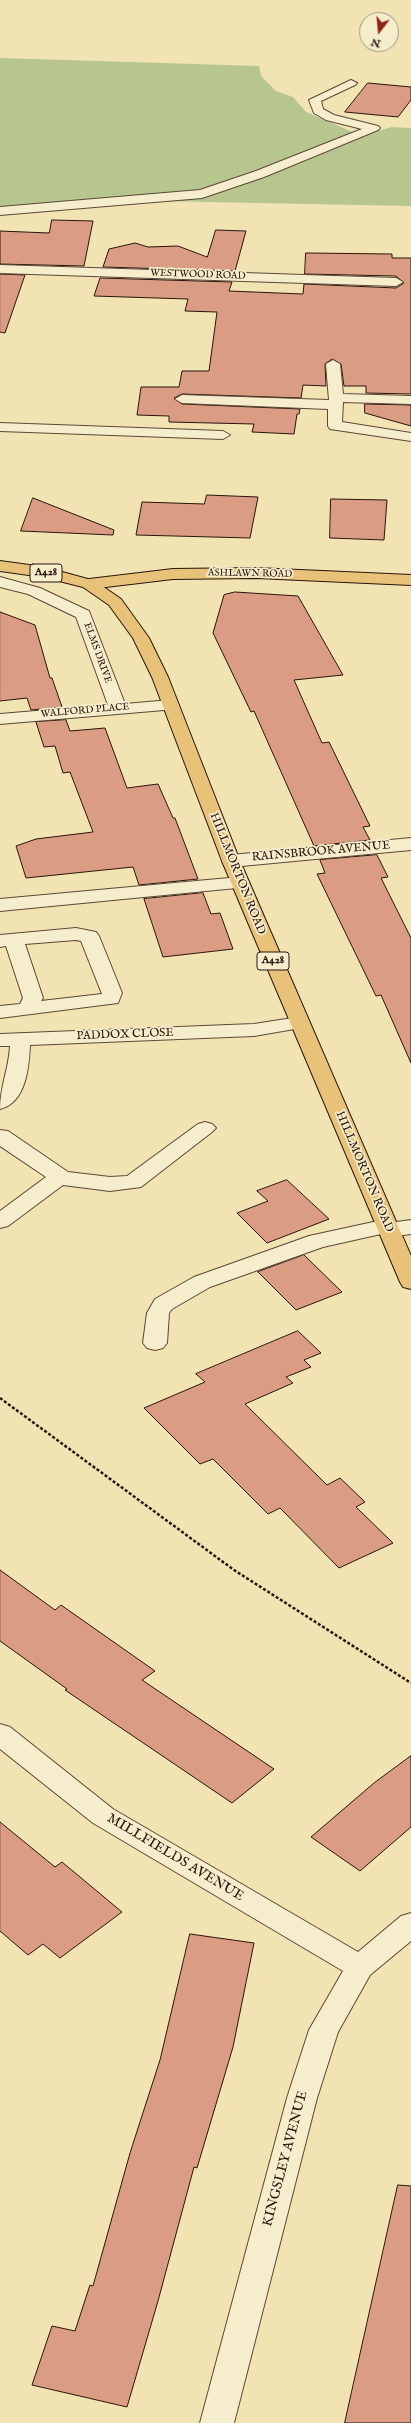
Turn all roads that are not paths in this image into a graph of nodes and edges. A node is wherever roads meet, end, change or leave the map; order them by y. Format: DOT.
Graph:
graph roads {
  1 [pos="351,83"];
  2 [pos="0,210"];
  3 [pos="0,269"];
  4 [pos="396,282"];
  5 [pos="333,364"];
  6 [pos="336,398"];
  7 [pos="182,399"];
  8 [pos="411,400"];
  9 [pos="0,427"];
  10 [pos="223,435"];
  11 [pos="411,437"];
  12 [pos="1,566"];
  13 [pos="411,580"];
  14 [pos="0,582"];
  15 [pos="89,584"];
  16 [pos="170,705"];
  17 [pos="118,708"];
  18 [pos="0,719"];
  19 [pos="411,844"];
  20 [pos="231,860"];
  21 [pos="240,882"];
  22 [pos="0,905"];
  23 [pos="7,941"];
  24 [pos="28,1008"];
  25 [pos="0,1012"];
  26 [pos="299,1023"];
  27 [pos="10,1040"];
  28 [pos="0,1103"];
  29 [pos="206,1128"];
  30 [pos="0,1136"];
  31 [pos="60,1177"];
  32 [pos="0,1221"];
  33 [pos="411,1227"];
  34 [pos="388,1228"];
  35 [pos="411,1282"];
  36 [pos="155,1343"];
  37 [pos="0,1734"];
  38 [pos="411,1924"];
  39 [pos="360,1967"];
  40 [pos="218,2423"];
  1 -- 2 [label="street"];
  3 -- 4 [label="street, WESTWOOD ROAD"];
  5 -- 6 [label="street"];
  6 -- 7 [label="street"];
  6 -- 8 [label="street"];
  6 -- 11 [label="street"];
  9 -- 10 [label="street"];
  12 -- 15 [label="main road, HILLMORTON ROAD / A428"];
  13 -- 15 [label="main road, ASHLAWN ROAD"];
  14 -- 17 [label="street, ELMS DRIVE"];
  15 -- 16 [label="main road, HILLMORTON ROAD / A428"];
  16 -- 17 [label="street, WALFORD PLACE"];
  16 -- 20 [label="main road, HILLMORTON ROAD / A428"];
  17 -- 18 [label="street, WALFORD PLACE"];
  19 -- 20 [label="street, RAINSBROOK AVENUE"];
  20 -- 21 [label="main road, HILLMORTON ROAD / A428"];
  21 -- 22 [label="street"];
  21 -- 26 [label="main road, HILLMORTON ROAD / A428"];
  23 -- 24 [label="street"];
  23 -- 24 [label="street"];
  24 -- 25 [label="street"];
  26 -- 27 [label="street, PADDOX CLOSE"];
  26 -- 34 [label="main road, HILLMORTON ROAD / A428"];
  27 -- 28 [label="street, PADDOX CLOSE"];
  29 -- 31 [label="street"];
  30 -- 31 [label="street"];
  31 -- 32 [label="street"];
  33 -- 34 [label="street"];
  34 -- 35 [label="main road, HILLMORTON ROAD / A428"];
  34 -- 36 [label="street"];
  37 -- 39 [label="street, MILLFIELDS AVENUE"];
  38 -- 39 [label="street, KINGSLEY AVENUE"];
  39 -- 40 [label="street, KINGSLEY AVENUE"];
}
